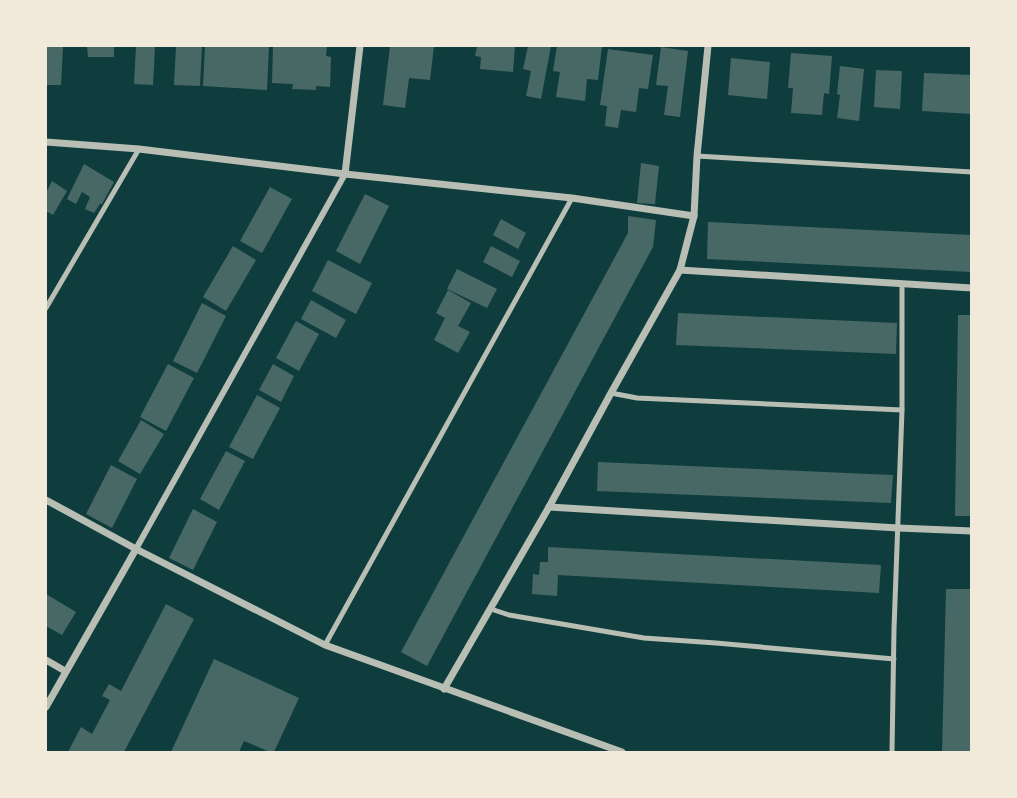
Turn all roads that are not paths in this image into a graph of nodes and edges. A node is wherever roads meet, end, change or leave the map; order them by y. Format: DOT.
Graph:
graph roads {
  1 [pos="360,46"];
  2 [pos="708,46"];
  3 [pos="46,142"];
  4 [pos="139,149"];
  5 [pos="697,156"];
  6 [pos="971,172"];
  7 [pos="345,174"];
  8 [pos="572,198"];
  9 [pos="694,216"];
  10 [pos="680,271"];
  11 [pos="902,284"];
  12 [pos="971,288"];
  13 [pos="46,308"];
  14 [pos="611,393"];
  15 [pos="902,410"];
  16 [pos="46,500"];
  17 [pos="549,507"];
  18 [pos="898,528"];
  19 [pos="971,531"];
  20 [pos="136,549"];
  21 [pos="491,608"];
  22 [pos="325,645"];
  23 [pos="894,659"];
  24 [pos="46,660"];
  25 [pos="65,671"];
  26 [pos="444,689"];
  27 [pos="46,707"];
  28 [pos="622,752"];
  29 [pos="892,752"];
  1 -- 7 [label="street"];
  2 -- 5 [label="street"];
  3 -- 4 [label="street"];
  4 -- 7 [label="street"];
  4 -- 13 [label="lane"];
  5 -- 6 [label="lane"];
  5 -- 9 [label="street"];
  7 -- 8 [label="street"];
  7 -- 20 [label="street"];
  8 -- 9 [label="street"];
  8 -- 22 [label="lane"];
  9 -- 10 [label="street"];
  10 -- 11 [label="street"];
  10 -- 14 [label="street"];
  11 -- 12 [label="street"];
  11 -- 15 [label="lane"];
  14 -- 15 [label="lane"];
  14 -- 17 [label="street"];
  15 -- 18 [label="lane"];
  16 -- 20 [label="street"];
  17 -- 18 [label="street"];
  17 -- 21 [label="street"];
  18 -- 19 [label="street"];
  18 -- 23 [label="lane"];
  20 -- 22 [label="street"];
  20 -- 25 [label="street"];
  21 -- 23 [label="lane"];
  21 -- 26 [label="street"];
  22 -- 26 [label="street"];
  23 -- 29 [label="lane"];
  24 -- 25 [label="street"];
  25 -- 27 [label="street"];
  26 -- 28 [label="street"];
}
